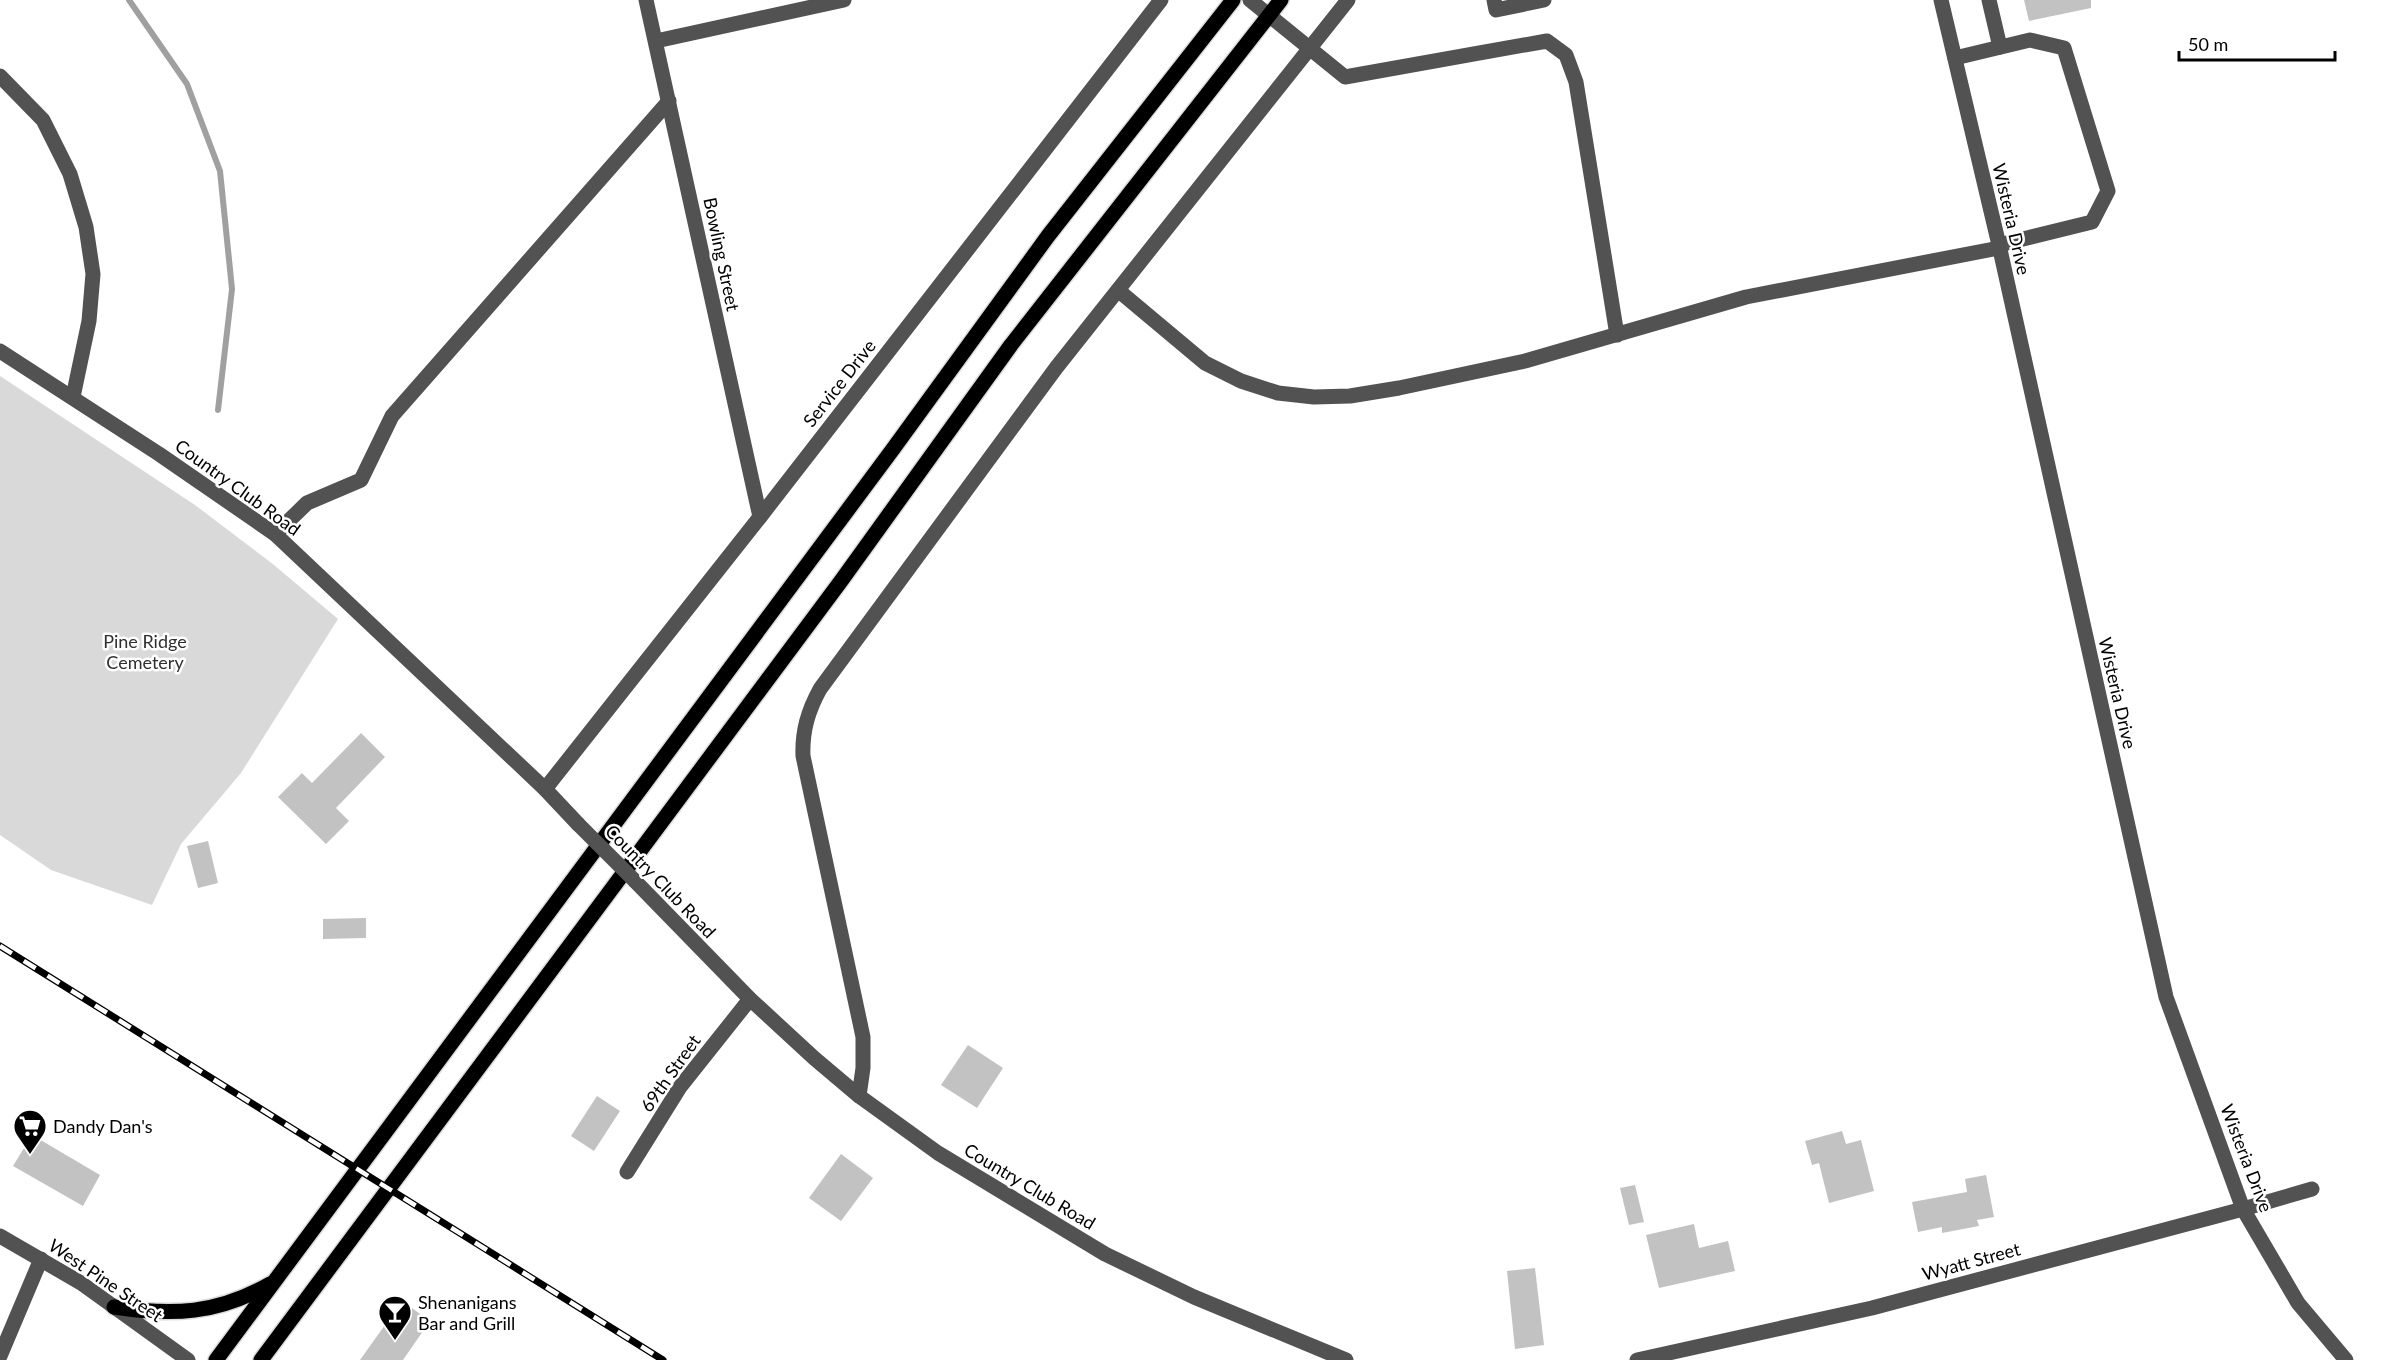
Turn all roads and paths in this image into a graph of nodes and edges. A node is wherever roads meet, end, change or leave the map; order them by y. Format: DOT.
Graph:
graph roads {
  1 [pos="646,0"];
  2 [pos="844,0"];
  3 [pos="1161,0"];
  4 [pos="1233,0"];
  5 [pos="1250,0"];
  6 [pos="1281,0"];
  7 [pos="1348,0"];
  8 [pos="1494,0"];
  9 [pos="1544,0"];
  10 [pos="1941,0"];
  11 [pos="1989,0"];
  12 [pos="1269,15"];
  13 [pos="656,41"];
  14 [pos="1309,47"];
  15 [pos="2000,47"];
  16 [pos="1955,58"];
  17 [pos="0,76"];
  18 [pos="669,101"];
  19 [pos="1999,246"];
  20 [pos="1119,291"];
  21 [pos="1617,335"];
  22 [pos="0,351"];
  23 [pos="73,397"];
  24 [pos="760,517"];
  25 [pos="274,534"];
  26 [pos="544,789"];
  27 [pos="750,999"];
  28 [pos="859,1096"];
  29 [pos="627,1172"];
  30 [pos="2312,1189"];
  31 [pos="2243,1209"];
  32 [pos="0,1236"];
  33 [pos="41,1259"];
  34 [pos="275,1281"];
  35 [pos="114,1307"];
  36 [pos="0,1356"];
  37 [pos="188,1360"];
  38 [pos="216,1360"];
  39 [pos="261,1360"];
  40 [pos="1346,1360"];
  41 [pos="1637,1360"];
  42 [pos="2346,1360"];
  1 -- 13 [label="street, Bowling Street"];
  2 -- 13 [label="street"];
  3 -- 24 [label="street, Service Drive"];
  4 -- 34 [label="main road"];
  5 -- 12 [label="street"];
  6 -- 12 [label="main road"];
  7 -- 14 [label="street"];
  8 -- 9 [label="street"];
  10 -- 16 [label="street, Wisteria Drive"];
  11 -- 15 [label="street"];
  12 -- 14 [label="street"];
  12 -- 39 [label="main road"];
  13 -- 18 [label="street, Bowling Street"];
  14 -- 20 [label="street"];
  14 -- 21 [label="street"];
  15 -- 16 [label="street"];
  15 -- 19 [label="street"];
  16 -- 19 [label="street, Wisteria Drive"];
  17 -- 23 [label="street"];
  18 -- 24 [label="street, Bowling Street"];
  18 -- 25 [label="street"];
  19 -- 21 [label="street"];
  19 -- 31 [label="street, Wisteria Drive"];
  20 -- 21 [label="street"];
  20 -- 28 [label="street"];
  22 -- 23 [label="street, Country Club Road"];
  23 -- 25 [label="street, Country Club Road"];
  24 -- 26 [label="street, Service Drive"];
  25 -- 26 [label="street, Country Club Road"];
  26 -- 27 [label="street, Country Club Road, bridge"];
  27 -- 28 [label="street, Country Club Road"];
  27 -- 29 [label="street, 69th Street"];
  28 -- 40 [label="street, Country Club Road"];
  30 -- 31 [label="street, Wyatt Street"];
  31 -- 41 [label="street, Wyatt Street"];
  31 -- 42 [label="street, Wisteria Drive"];
  32 -- 33 [label="street, West Pine Street"];
  33 -- 35 [label="street, West Pine Street"];
  33 -- 36 [label="street"];
  34 -- 35 [label="main road"];
  34 -- 38 [label="main road"];
  35 -- 37 [label="street, West Pine Street"];
}
